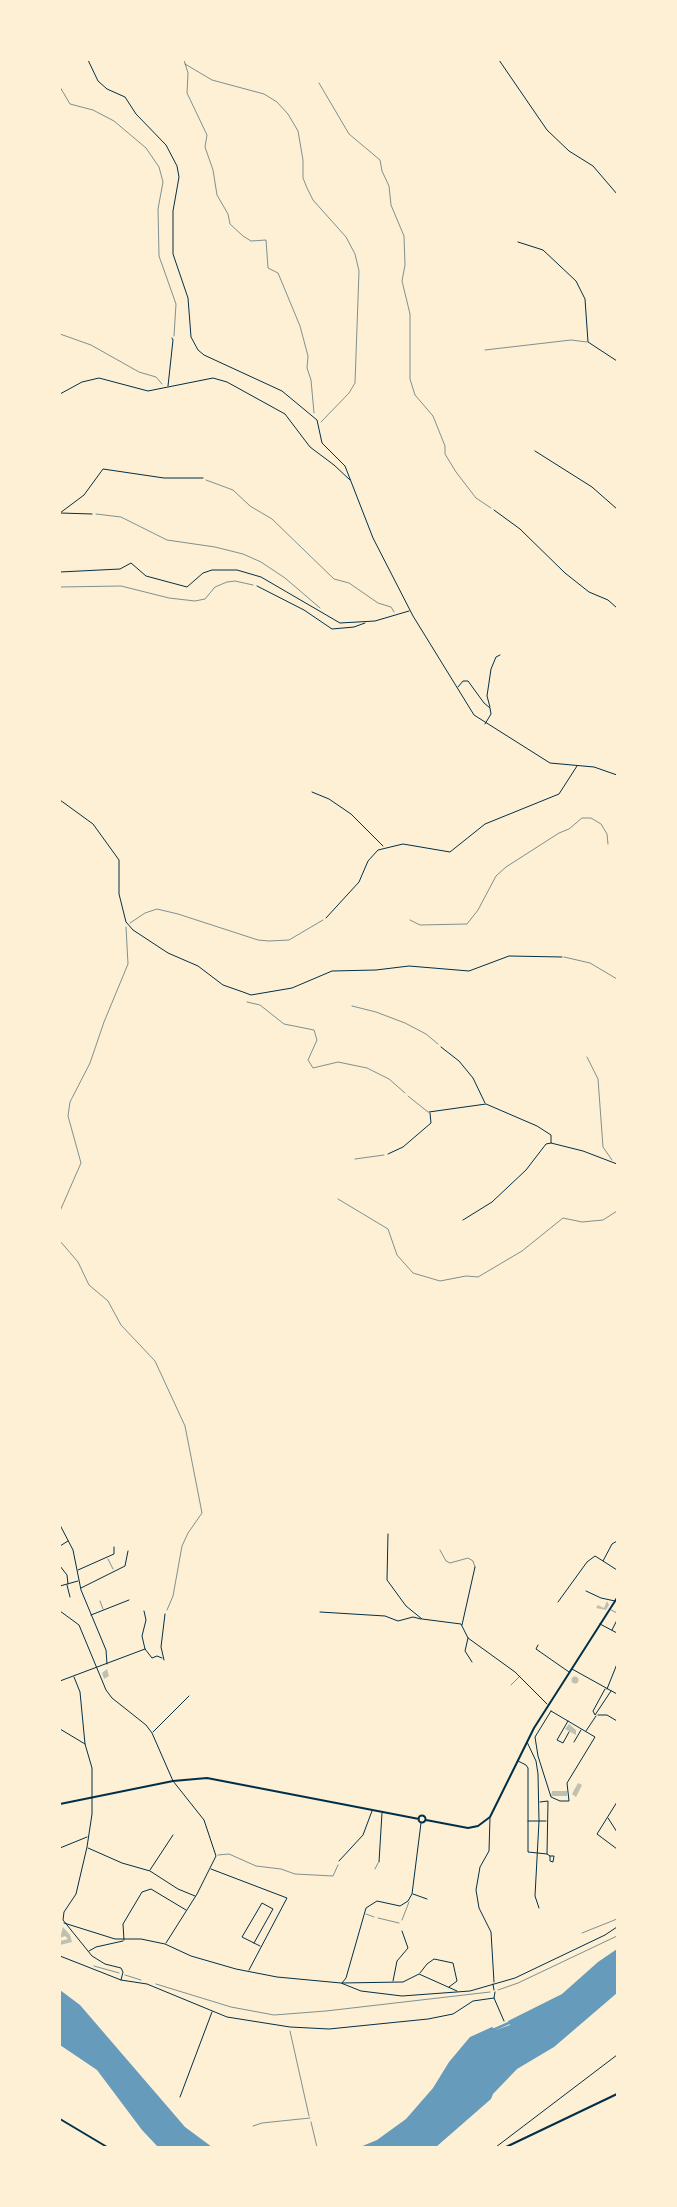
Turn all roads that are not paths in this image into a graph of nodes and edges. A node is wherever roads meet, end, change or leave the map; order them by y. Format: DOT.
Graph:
graph roads {
  1 [pos="88,60"];
  2 [pos="499,60"];
  3 [pos="617,194"];
  4 [pos="518,242"];
  5 [pos="172,339"];
  6 [pos="588,342"];
  7 [pos="484,350"];
  8 [pos="617,361"];
  9 [pos="168,387"];
  10 [pos="60,394"];
  11 [pos="535,451"];
  12 [pos="203,478"];
  13 [pos="351,480"];
  14 [pos="617,509"];
  15 [pos="494,510"];
  16 [pos="60,513"];
  17 [pos="92,514"];
  18 [pos="60,572"];
  19 [pos="257,586"];
  20 [pos="617,608"];
  21 [pos="411,611"];
  22 [pos="365,622"];
  23 [pos="500,655"];
  24 [pos="458,688"];
  25 [pos="490,708"];
  26 [pos="486,724"];
  27 [pos="577,766"];
  28 [pos="617,775"];
  29 [pos="312,792"];
  30 [pos="60,800"];
  31 [pos="384,847"];
  32 [pos="617,877"];
  33 [pos="617,881"];
  34 [pos="326,918"];
  35 [pos="562,957"];
  36 [pos="617,979"];
  37 [pos="440,1047"];
  38 [pos="588,1058"];
  39 [pos="408,1096"];
  40 [pos="486,1104"];
  41 [pos="430,1112"];
  42 [pos="551,1143"];
  43 [pos="388,1154"];
  44 [pos="612,1162"];
  45 [pos="617,1164"];
  46 [pos="463,1220"];
  47 [pos="60,1525"];
  48 [pos="388,1534"];
  49 [pos="69,1540"];
  50 [pos="617,1541"];
  51 [pos="60,1546"];
  52 [pos="114,1547"];
  53 [pos="440,1550"];
  54 [pos="128,1551"];
  55 [pos="108,1557"];
  56 [pos="603,1561"];
  57 [pos="60,1566"];
  58 [pos="475,1567"];
  59 [pos="77,1570"];
  60 [pos="617,1570"];
  61 [pos="114,1571"];
  62 [pos="79,1581"];
  63 [pos="68,1584"];
  64 [pos="60,1586"];
  65 [pos="80,1588"];
  66 [pos="586,1591"];
  67 [pos="70,1597"];
  68 [pos="616,1599"];
  69 [pos="129,1600"];
  70 [pos="100,1601"];
  71 [pos="558,1602"];
  72 [pos="103,1610"];
  73 [pos="609,1610"];
  74 [pos="60,1611"];
  75 [pos="144,1611"];
  76 [pos="320,1612"];
  77 [pos="617,1613"];
  78 [pos="165,1614"];
  79 [pos="91,1615"];
  80 [pos="422,1620"];
  81 [pos="617,1620"];
  82 [pos="600,1624"];
  83 [pos="462,1626"];
  84 [pos="612,1630"];
  85 [pos="617,1633"];
  86 [pos="468,1638"];
  87 [pos="538,1645"];
  88 [pos="145,1649"];
  89 [pos="472,1662"];
  90 [pos="107,1664"];
  91 [pos="617,1664"];
  92 [pos="98,1667"];
  93 [pos="571,1669"];
  94 [pos="569,1672"];
  95 [pos="520,1676"];
  96 [pos="74,1677"];
  97 [pos="60,1681"];
  98 [pos="511,1685"];
  99 [pos="606,1689"];
  100 [pos="611,1691"];
  101 [pos="617,1694"];
  102 [pos="189,1696"];
  103 [pos="548,1704"];
  104 [pos="597,1715"];
  105 [pos="568,1721"];
  106 [pos="617,1721"];
  107 [pos="60,1729"];
  108 [pos="582,1730"];
  109 [pos="570,1732"];
  110 [pos="586,1732"];
  111 [pos="152,1733"];
  112 [pos="527,1741"];
  113 [pos="574,1742"];
  114 [pos="85,1744"];
  115 [pos="517,1761"];
  116 [pos="173,1781"];
  117 [pos="93,1792"];
  118 [pos="98,1796"];
  119 [pos="93,1797"];
  120 [pos="540,1802"];
  121 [pos="617,1802"];
  122 [pos="60,1804"];
  123 [pos="372,1810"];
  124 [pos="382,1812"];
  125 [pos="490,1817"];
  126 [pos="607,1817"];
  127 [pos="419,1819"];
  128 [pos="426,1820"];
  129 [pos="527,1821"];
  130 [pos="540,1821"];
  131 [pos="547,1821"];
  132 [pos="421,1822"];
  133 [pos="617,1832"];
  134 [pos="173,1835"];
  135 [pos="88,1837"];
  136 [pos="87,1847"];
  137 [pos="60,1848"];
  138 [pos="617,1849"];
  139 [pos="538,1854"];
  140 [pos="547,1854"];
  141 [pos="550,1856"];
  142 [pos="339,1861"];
  143 [pos="379,1862"];
  144 [pos="210,1868"];
  145 [pos="375,1869"];
  146 [pos="150,1870"];
  147 [pos="412,1894"];
  148 [pos="196,1896"];
  149 [pos="427,1899"];
  150 [pos="408,1901"];
  151 [pos="539,1908"];
  152 [pos="187,1910"];
  153 [pos="363,1913"];
  154 [pos="374,1917"];
  155 [pos="617,1919"];
  156 [pos="402,1920"];
  157 [pos="64,1923"];
  158 [pos="617,1927"];
  159 [pos="402,1931"];
  160 [pos="582,1933"];
  161 [pos="125,1941"];
  162 [pos="254,1943"];
  163 [pos="165,1944"];
  164 [pos="261,1946"];
  165 [pos="89,1952"];
  166 [pos="60,1956"];
  167 [pos="248,1971"];
  168 [pos="419,1974"];
  169 [pos="121,1980"];
  170 [pos="393,1981"];
  171 [pos="341,1983"];
  172 [pos="493,1983"];
  173 [pos="449,1987"];
  174 [pos="460,1992"];
  175 [pos="494,1998"];
  176 [pos="212,2011"];
  177 [pos="504,2021"];
  178 [pos="617,2055"];
  179 [pos="617,2094"];
  180 [pos="180,2097"];
  181 [pos="310,2118"];
  182 [pos="60,2119"];
  183 [pos="253,2126"];
  184 [pos="107,2147"];
  185 [pos="496,2147"];
  186 [pos="506,2147"];
  1 -- 13 [label="street"];
  2 -- 3 [label="street"];
  4 -- 6 [label="street"];
  5 -- 9 [label="street"];
  6 -- 7 [label="street"];
  6 -- 8 [label="street"];
  9 -- 10 [label="street"];
  9 -- 13 [label="street"];
  11 -- 14 [label="street"];
  12 -- 16 [label="street"];
  13 -- 21 [label="street"];
  15 -- 20 [label="street"];
  16 -- 17 [label="street"];
  18 -- 22 [label="street"];
  19 -- 22 [label="street"];
  21 -- 22 [label="street"];
  21 -- 24 [label="street"];
  23 -- 25 [label="street"];
  24 -- 25 [label="street"];
  24 -- 26 [label="street"];
  25 -- 26 [label="street"];
  26 -- 27 [label="street"];
  27 -- 28 [label="street"];
  27 -- 31 [label="street"];
  29 -- 31 [label="street"];
  30 -- 35 [label="street"];
  31 -- 34 [label="street"];
  32 -- 33 [label="street"];
  35 -- 36 [label="street"];
  37 -- 40 [label="street"];
  38 -- 44 [label="street"];
  39 -- 41 [label="street"];
  40 -- 41 [label="street"];
  40 -- 42 [label="street"];
  41 -- 43 [label="street"];
  42 -- 44 [label="street"];
  42 -- 46 [label="street"];
  44 -- 45 [label="street"];
  47 -- 49 [label="street"];
  48 -- 80 [label="street"];
  49 -- 51 [label="street"];
  49 -- 59 [label="street"];
  50 -- 56 [label="street"];
  52 -- 55 [label="street"];
  53 -- 58 [label="street"];
  54 -- 61 [label="street"];
  55 -- 59 [label="street"];
  55 -- 61 [label="street"];
  56 -- 60 [label="street"];
  56 -- 71 [label="street"];
  57 -- 63 [label="street"];
  58 -- 83 [label="street"];
  59 -- 62 [label="street"];
  61 -- 65 [label="street"];
  62 -- 63 [label="street"];
  62 -- 65 [label="street"];
  63 -- 64 [label="street"];
  63 -- 67 [label="street"];
  65 -- 79 [label="street"];
  66 -- 68 [label="street"];
  68 -- 73 [label="main road"];
  69 -- 72 [label="street"];
  70 -- 72 [label="street"];
  72 -- 79 [label="street"];
  73 -- 77 [label="street"];
  73 -- 82 [label="main road"];
  74 -- 92 [label="street"];
  75 -- 88 [label="street"];
  76 -- 80 [label="street"];
  78 -- 88 [label="street"];
  79 -- 90 [label="street"];
  80 -- 83 [label="street"];
  81 -- 84 [label="street"];
  82 -- 84 [label="street"];
  82 -- 93 [label="main road"];
  83 -- 86 [label="street"];
  84 -- 85 [label="street"];
  86 -- 89 [label="street"];
  86 -- 95 [label="street"];
  87 -- 94 [label="street"];
  88 -- 90 [label="street"];
  90 -- 92 [label="street"];
  91 -- 99 [label="street"];
  92 -- 96 [label="street"];
  92 -- 111 [label="street"];
  93 -- 94 [label="main road"];
  93 -- 99 [label="street"];
  94 -- 103 [label="main road"];
  95 -- 98 [label="street"];
  95 -- 103 [label="street"];
  96 -- 97 [label="street"];
  96 -- 114 [label="street"];
  99 -- 100 [label="street"];
  99 -- 104 [label="street"];
  100 -- 101 [label="street"];
  100 -- 104 [label="street"];
  102 -- 111 [label="street"];
  103 -- 112 [label="main road"];
  104 -- 106 [label="street"];
  104 -- 110 [label="street"];
  105 -- 108 [label="street"];
  105 -- 109 [label="street"];
  105 -- 110 [label="street"];
  107 -- 114 [label="street"];
  108 -- 110 [label="street"];
  108 -- 113 [label="street"];
  111 -- 116 [label="street"];
  112 -- 115 [label="main road"];
  112 -- 120 [label="street"];
  114 -- 117 [label="street"];
  115 -- 125 [label="main road"];
  115 -- 129 [label="street"];
  116 -- 118 [label="main road"];
  116 -- 123 [label="main road"];
  116 -- 144 [label="street"];
  117 -- 118 [label="street"];
  117 -- 119 [label="street"];
  118 -- 119 [label="main road"];
  119 -- 122 [label="main road"];
  119 -- 135 [label="street"];
  120 -- 130 [label="street"];
  120 -- 131 [label="street"];
  121 -- 126 [label="street"];
  123 -- 124 [label="main road"];
  123 -- 142 [label="street"];
  124 -- 127 [label="main road"];
  124 -- 143 [label="street"];
  125 -- 128 [label="main road"];
  125 -- 172 [label="street"];
  126 -- 133 [label="street"];
  126 -- 138 [label="street"];
  127 -- 128 [label="main road"];
  127 -- 132 [label="main road"];
  128 -- 132 [label="main road"];
  129 -- 130 [label="street"];
  129 -- 139 [label="street"];
  130 -- 131 [label="street"];
  130 -- 139 [label="street"];
  131 -- 140 [label="street"];
  132 -- 147 [label="street"];
  134 -- 146 [label="street"];
  135 -- 136 [label="street"];
  135 -- 137 [label="street"];
  136 -- 146 [label="street"];
  136 -- 157 [label="street"];
  139 -- 140 [label="street"];
  139 -- 151 [label="street"];
  140 -- 141 [label="street"];
  143 -- 145 [label="street"];
  144 -- 148 [label="street"];
  144 -- 164 [label="street"];
  146 -- 148 [label="street"];
  147 -- 149 [label="street"];
  147 -- 150 [label="street"];
  148 -- 152 [label="street"];
  150 -- 153 [label="street"];
  150 -- 156 [label="street"];
  152 -- 161 [label="street"];
  152 -- 163 [label="street"];
  153 -- 154 [label="street"];
  153 -- 171 [label="street"];
  155 -- 160 [label="street"];
  157 -- 161 [label="street"];
  157 -- 165 [label="street"];
  158 -- 172 [label="street"];
  159 -- 170 [label="street"];
  161 -- 163 [label="street"];
  161 -- 165 [label="street"];
  162 -- 162 [label="street"];
  162 -- 164 [label="street"];
  163 -- 167 [label="street"];
  164 -- 167 [label="street"];
  165 -- 169 [label="street"];
  166 -- 169 [label="street"];
  167 -- 171 [label="street"];
  168 -- 170 [label="street"];
  168 -- 173 [label="street"];
  168 -- 173 [label="street"];
  169 -- 176 [label="street"];
  170 -- 171 [label="street"];
  171 -- 174 [label="street"];
  172 -- 174 [label="street"];
  172 -- 175 [label="street"];
  173 -- 174 [label="street"];
  175 -- 176 [label="street"];
  175 -- 177 [label="street"];
  176 -- 180 [label="street"];
  178 -- 185 [label="street"];
  179 -- 186 [label="main road"];
  181 -- 183 [label="street"];
  182 -- 184 [label="main road"];
}
